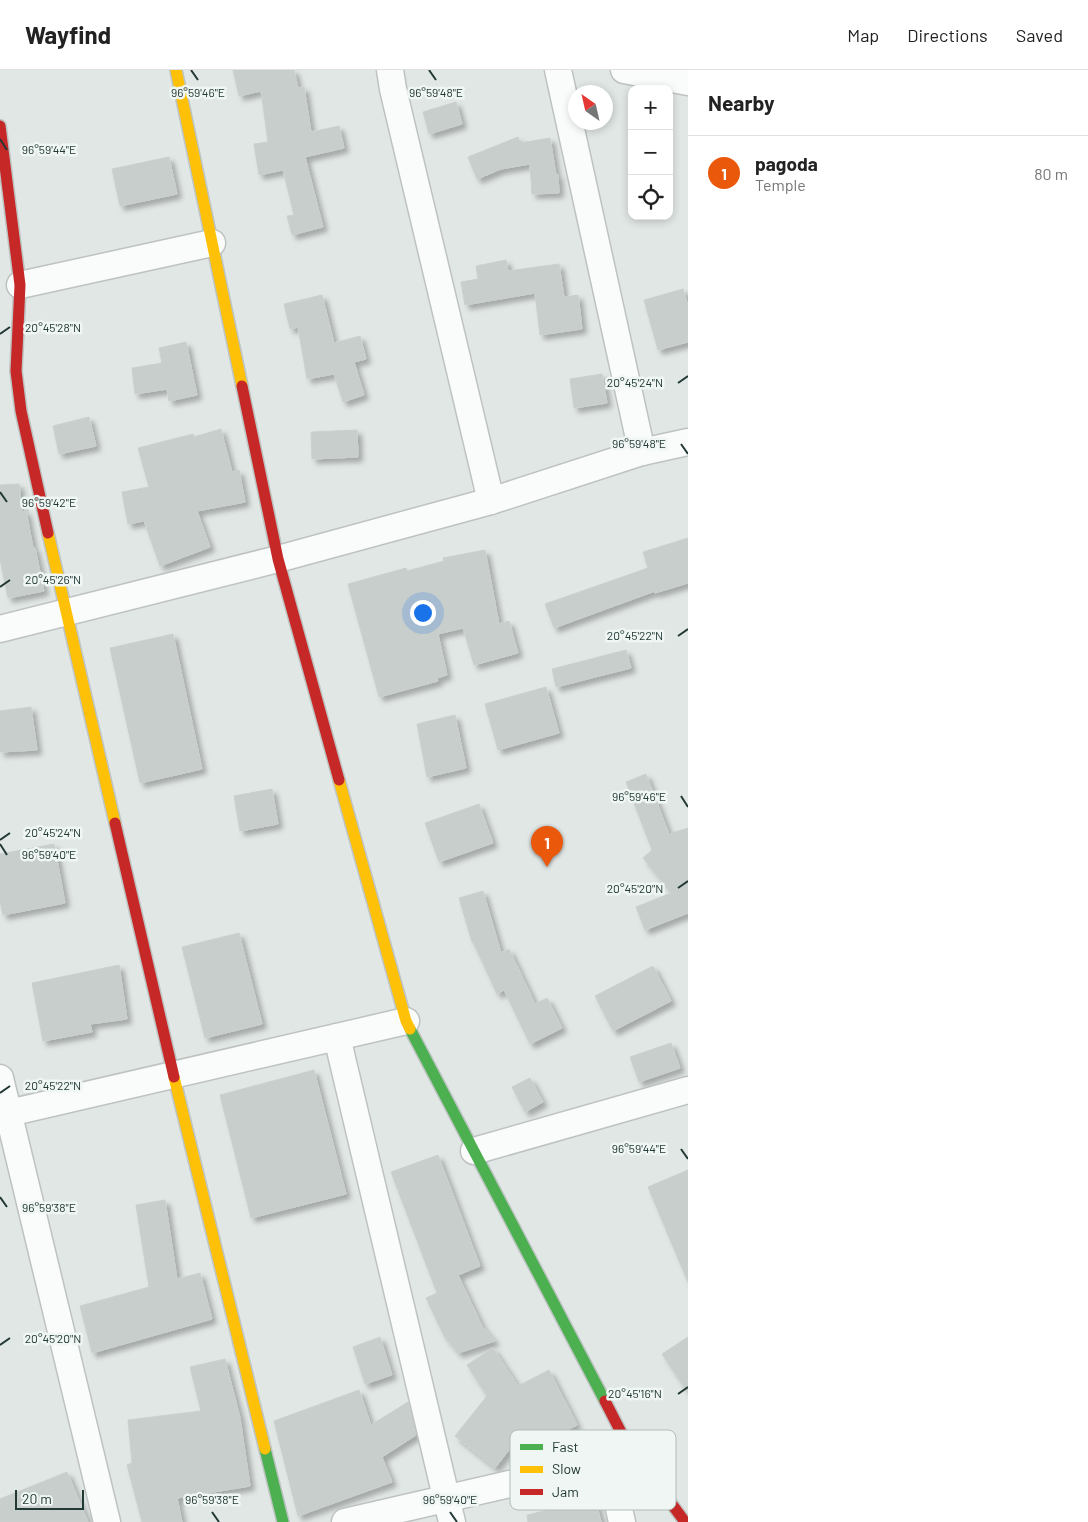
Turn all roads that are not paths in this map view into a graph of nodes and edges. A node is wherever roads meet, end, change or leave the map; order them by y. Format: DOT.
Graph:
graph roads {
  1 [pos="176,70"];
  2 [pos="390,70"];
  3 [pos="558,70"];
  4 [pos="624,70"];
  5 [pos="688,82"];
  6 [pos="0,126"];
  7 [pos="212,243"];
  8 [pos="20,285"];
  9 [pos="688,442"];
  10 [pos="642,452"];
  11 [pos="491,501"];
  12 [pos="278,559"];
  13 [pos="65,612"];
  14 [pos="0,629"];
  15 [pos="406,1021"];
  16 [pos="337,1037"];
  17 [pos="174,1074"];
  18 [pos="0,1078"];
  19 [pos="688,1090"];
  20 [pos="4,1114"];
  21 [pos="474,1151"];
  22 [pos="620,1430"];
  23 [pos="510,1492"];
  24 [pos="449,1510"];
  25 [pos="676,1510"];
  26 [pos="106,1522"];
  27 [pos="283,1522"];
  28 [pos="345,1522"];
  29 [pos="685,1522"];
  1 -- 7 [label="main road"];
  2 -- 11 [label="street"];
  3 -- 10 [label="street"];
  4 -- 5 [label="street"];
  6 -- 8 [label="main road"];
  7 -- 8 [label="street"];
  7 -- 12 [label="main road"];
  8 -- 13 [label="main road"];
  9 -- 10 [label="street"];
  10 -- 11 [label="street"];
  11 -- 12 [label="street"];
  12 -- 13 [label="street"];
  12 -- 15 [label="main road"];
  13 -- 14 [label="street"];
  13 -- 17 [label="main road"];
  15 -- 16 [label="street"];
  15 -- 21 [label="main road"];
  16 -- 17 [label="street"];
  16 -- 24 [label="street"];
  17 -- 20 [label="street"];
  17 -- 27 [label="main road"];
  18 -- 20 [label="street"];
  19 -- 21 [label="street"];
  20 -- 26 [label="street"];
  21 -- 22 [label="main road"];
  23 -- 24 [label="street"];
  24 -- 28 [label="street"];
  25 -- 29 [label="main road"];
}
